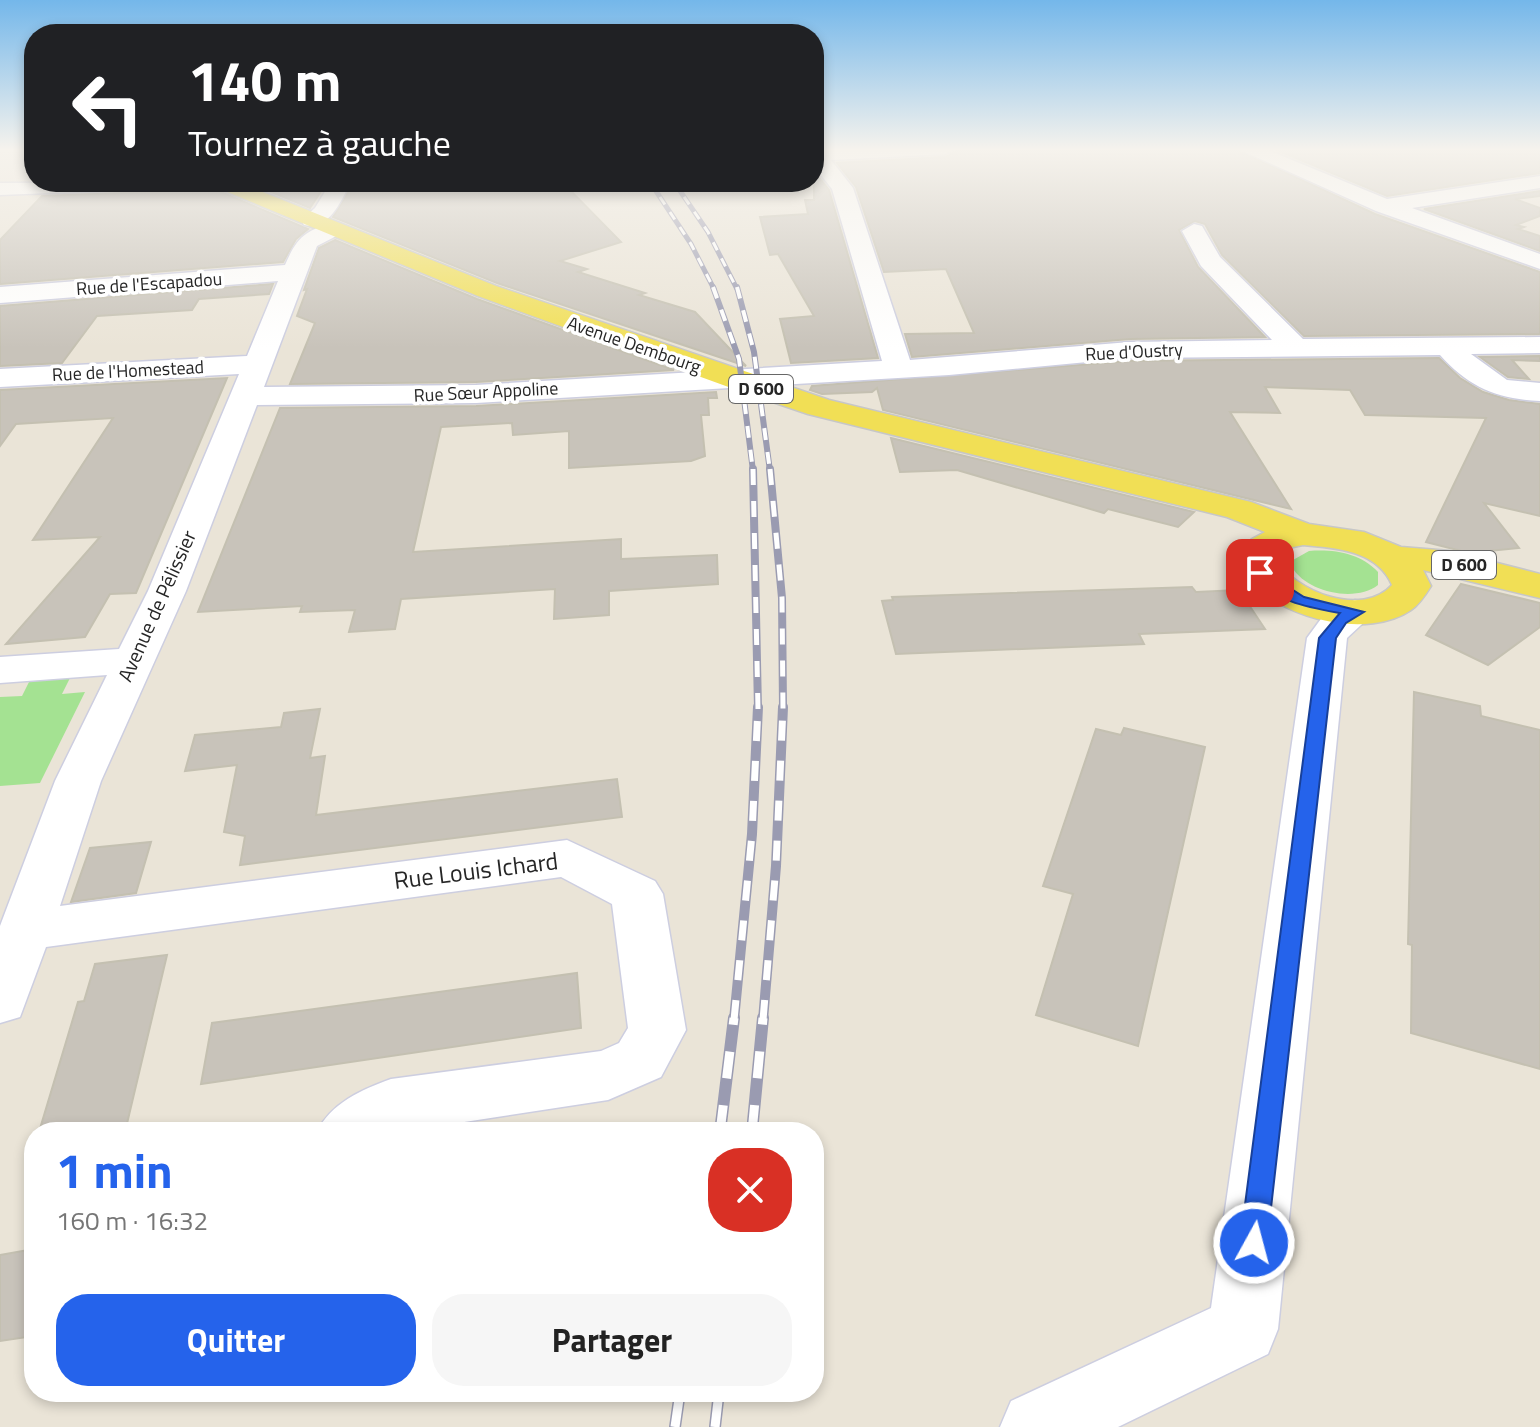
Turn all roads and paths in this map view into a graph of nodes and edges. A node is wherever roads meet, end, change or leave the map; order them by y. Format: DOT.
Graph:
graph roads {
  1 [pos="300,215"];
  2 [pos="323,215"];
  3 [pos="850,215"];
  4 [pos="1408,215"];
  5 [pos="324,225"];
  6 [pos="1194,231"];
  7 [pos="1540,262"];
  8 [pos="297,272"];
  9 [pos="0,295"];
  10 [pos="1446,344"];
  11 [pos="1540,345"];
  12 [pos="1294,346"];
  13 [pos="898,368"];
  14 [pos="0,378"];
  15 [pos="729,378"];
  16 [pos="250,380"];
  17 [pos="1540,392"];
  18 [pos="1201,502"];
  19 [pos="1303,534"];
  20 [pos="1262,546"];
  21 [pos="1403,572"];
  22 [pos="1536,585"];
  23 [pos="1327,617"];
  24 [pos="134,660"];
  25 [pos="0,670"];
  26 [pos="25,930"];
  27 [pos="0,1001"];
  28 [pos="364,1122"];
  29 [pos="1037,1427"];
  1 -- 5 [label="main road, Avenue Dembourg / D 600"];
  2 -- 5 [label="street"];
  3 -- 13 [label="street"];
  4 -- 7 [label="street"];
  5 -- 8 [label="street, Avenue de Pélissier"];
  5 -- 15 [label="main road, Avenue Dembourg / D 600"];
  6 -- 12 [label="street"];
  8 -- 9 [label="street, Rue de l'Escapadou"];
  8 -- 16 [label="street, Avenue de Pélissier"];
  10 -- 11 [label="street, Rue d'Oustry"];
  10 -- 12 [label="street, Rue d'Oustry"];
  10 -- 17 [label="street"];
  12 -- 13 [label="street, Rue d'Oustry"];
  13 -- 15 [label="street, Rue d'Oustry"];
  14 -- 16 [label="street, Rue de l'Homestead"];
  15 -- 16 [label="street, Rue Sœur Appoline"];
  15 -- 18 [label="main road, Avenue Dembourg / D 600"];
  16 -- 24 [label="street, Avenue de Pélissier"];
  18 -- 19 [label="main road, Avenue Dembourg / D 600"];
  18 -- 20 [label="main road, Avenue Dembourg / D 600"];
  19 -- 20 [label="main road"];
  19 -- 21 [label="main road"];
  20 -- 23 [label="main road"];
  21 -- 22 [label="main road, D 600"];
  21 -- 23 [label="main road"];
  23 -- 29 [label="street"];
  24 -- 25 [label="street"];
  24 -- 26 [label="street, Avenue de Pélissier"];
  26 -- 27 [label="street, Avenue de Pélissier"];
  26 -- 28 [label="street, Rue Louis Ichard"];
}
